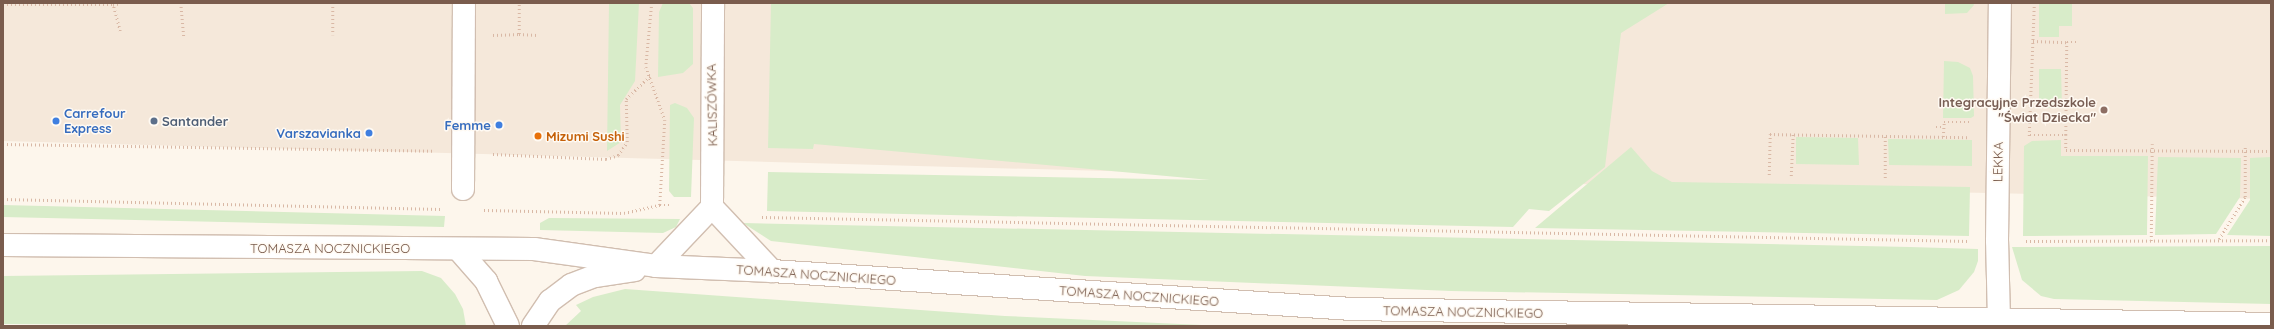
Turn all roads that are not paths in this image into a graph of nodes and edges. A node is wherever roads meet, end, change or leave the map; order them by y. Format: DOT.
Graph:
graph roads {
  1 [pos="464,3"];
  2 [pos="712,3"];
  3 [pos="2000,3"];
  4 [pos="462,189"];
  5 [pos="712,207"];
  6 [pos="3,246"];
  7 [pos="458,249"];
  8 [pos="656,266"];
  9 [pos="772,271"];
  10 [pos="1999,321"];
  11 [pos="2271,324"];
  12 [pos="508,326"];
  13 [pos="533,326"];
  1 -- 4 [label="street"];
  2 -- 5 [label="street, KALISZÓWKA"];
  3 -- 10 [label="street, LEKKA"];
  5 -- 8 [label="street"];
  5 -- 9 [label="street"];
  6 -- 7 [label="street, TOMASZA NOCZNICKIEGO"];
  7 -- 8 [label="street, TOMASZA NOCZNICKIEGO"];
  7 -- 12 [label="street"];
  8 -- 9 [label="street, TOMASZA NOCZNICKIEGO"];
  8 -- 13 [label="street, TOMASZA NOCZNICKIEGO"];
  9 -- 10 [label="street, TOMASZA NOCZNICKIEGO"];
  10 -- 11 [label="street, TOMASZA NOCZNICKIEGO"];
}
